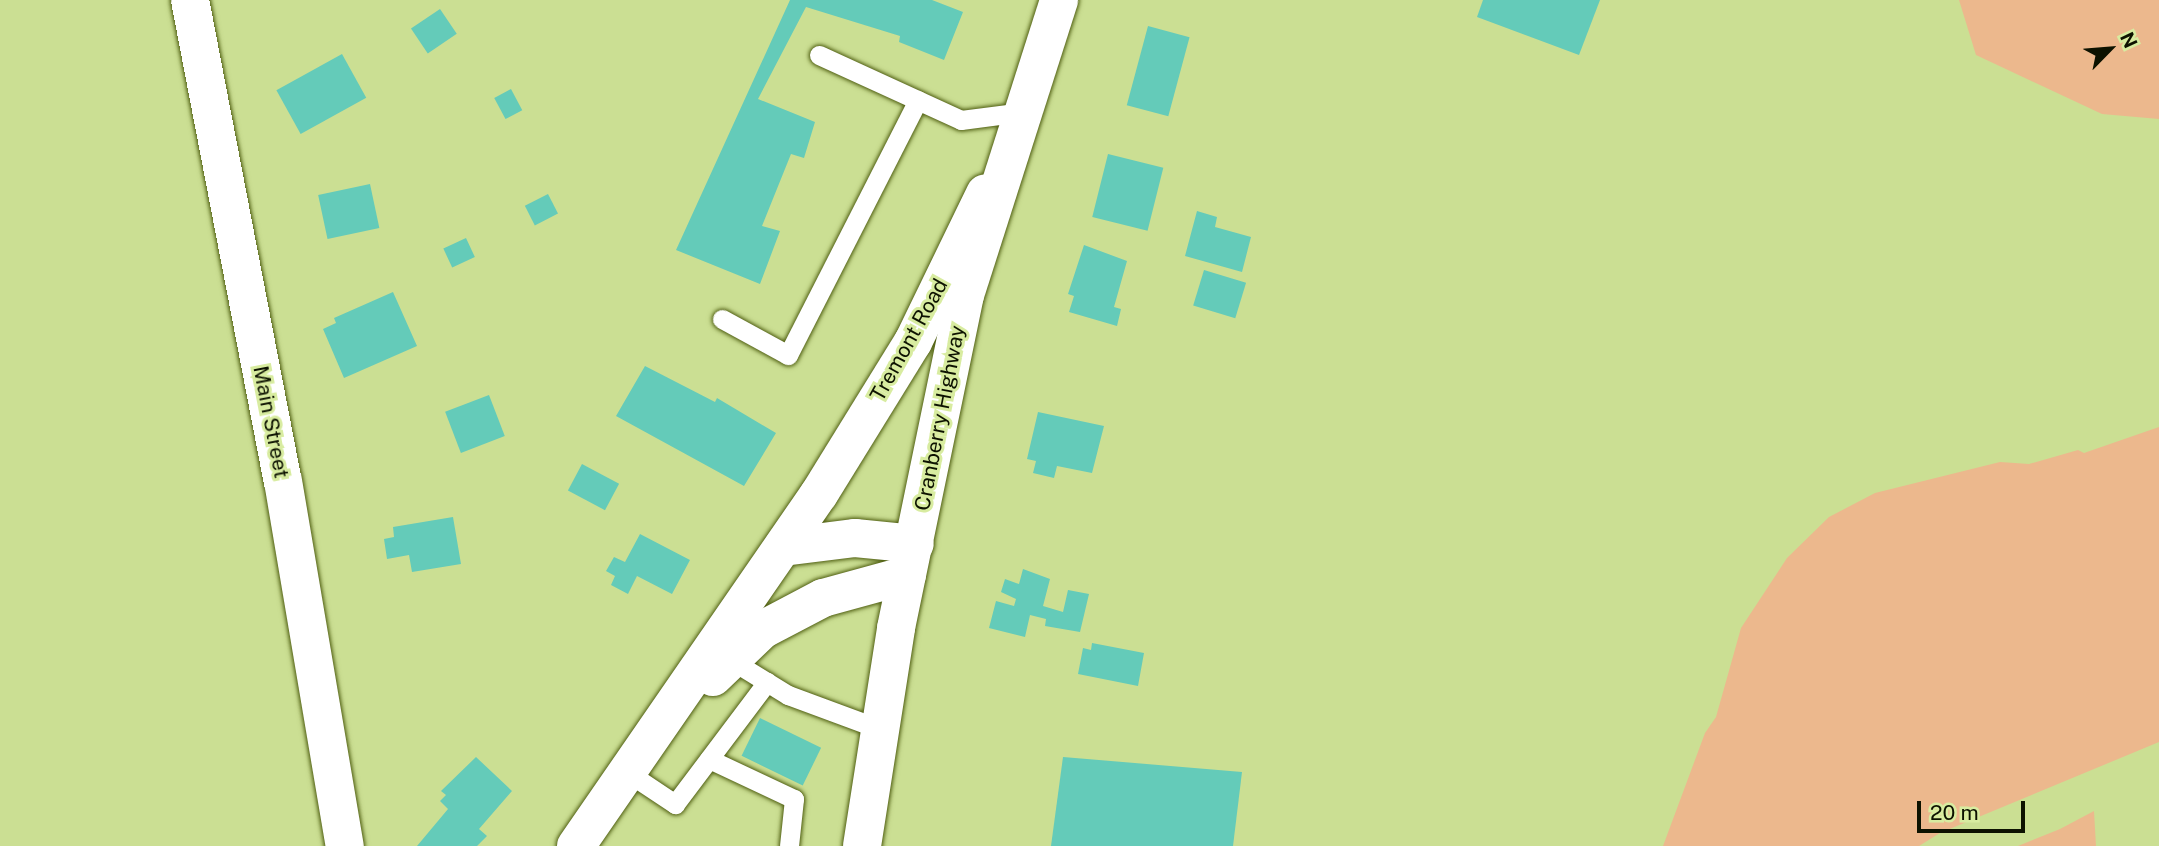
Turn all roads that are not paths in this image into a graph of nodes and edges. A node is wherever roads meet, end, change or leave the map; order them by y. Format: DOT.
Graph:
graph roads {
  1 [pos="190,0"];
  2 [pos="1059,0"];
  3 [pos="819,55"];
  4 [pos="918,100"];
  5 [pos="1021,118"];
  6 [pos="722,319"];
  7 [pos="783,547"];
  8 [pos="911,560"];
  9 [pos="730,660"];
  10 [pos="767,682"];
  11 [pos="880,729"];
  12 [pos="655,731"];
  13 [pos="709,759"];
  14 [pos="627,772"];
  15 [pos="345,846"];
  16 [pos="576,846"];
  17 [pos="789,846"];
  18 [pos="862,846"];
  1 -- 15 [label="main road, Main Street"];
  2 -- 5 [label="main road, Cranberry Highway"];
  3 -- 4 [label="lane"];
  4 -- 5 [label="lane"];
  4 -- 6 [label="lane"];
  5 -- 7 [label="main road, Tremont Road"];
  5 -- 8 [label="main road, Cranberry Highway"];
  7 -- 8 [label="main road"];
  7 -- 12 [label="main road, Tremont Road"];
  8 -- 9 [label="main road, Tremont Road"];
  8 -- 11 [label="main road, Cranberry Highway"];
  9 -- 10 [label="lane"];
  9 -- 12 [label="main road, Tremont Road"];
  10 -- 11 [label="lane"];
  10 -- 13 [label="lane"];
  11 -- 18 [label="main road, Cranberry Highway"];
  12 -- 14 [label="main road, Tremont Road"];
  13 -- 14 [label="lane"];
  13 -- 17 [label="lane"];
  14 -- 16 [label="main road, Tremont Road"];
}
